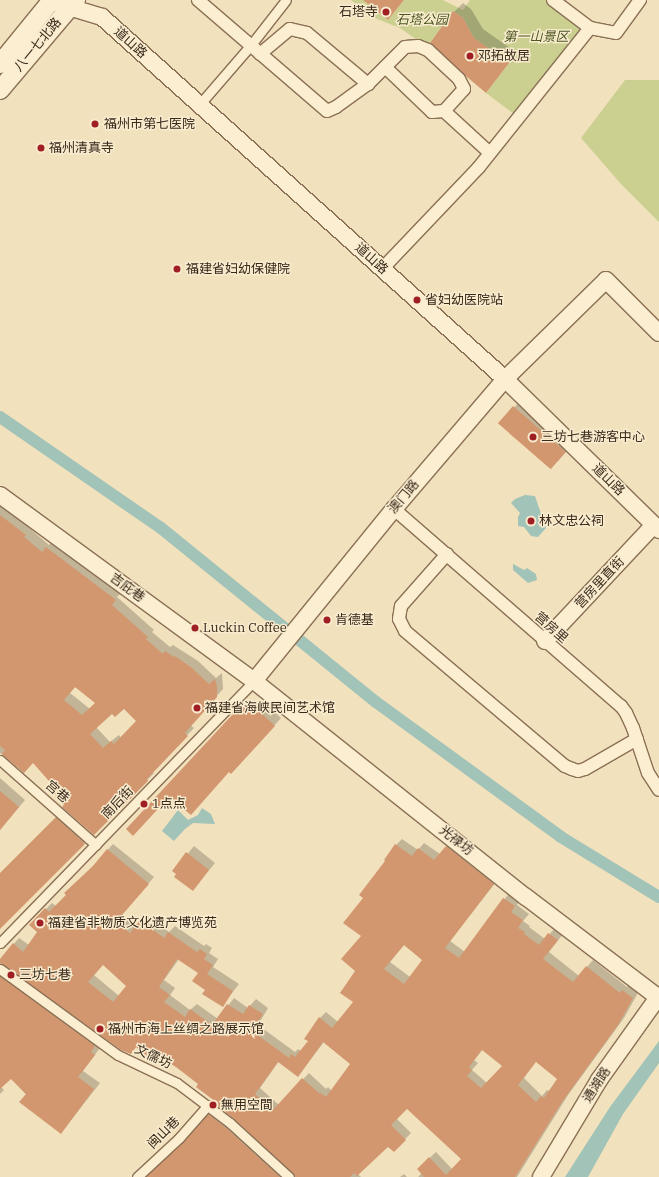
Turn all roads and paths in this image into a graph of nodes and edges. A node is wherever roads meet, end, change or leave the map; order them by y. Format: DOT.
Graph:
graph roads {
  1 [pos="198,0"];
  2 [pos="286,0"];
  3 [pos="553,0"];
  4 [pos="640,0"];
  5 [pos="50,1"];
  6 [pos="73,4"];
  7 [pos="590,28"];
  8 [pos="250,46"];
  9 [pos="260,54"];
  10 [pos="0,64"];
  11 [pos="384,67"];
  12 [pos="368,84"];
  13 [pos="0,90"];
  14 [pos="199,105"];
  15 [pos="444,111"];
  16 [pos="490,153"];
  17 [pos="382,269"];
  18 [pos="659,333"];
  19 [pos="505,379"];
  20 [pos="0,496"];
  21 [pos="394,509"];
  22 [pos="656,527"];
  23 [pos="447,554"];
  24 [pos="545,641"];
  25 [pos="254,681"];
  26 [pos="637,739"];
  27 [pos="0,760"];
  28 [pos="659,790"];
  29 [pos="96,845"];
  30 [pos="0,943"];
  31 [pos="0,969"];
  32 [pos="659,998"];
  33 [pos="208,1105"];
  34 [pos="137,1177"];
  35 [pos="288,1177"];
  36 [pos="541,1177"];
  1 -- 8 [label="street"];
  2 -- 8 [label="street"];
  3 -- 7 [label="street"];
  4 -- 7 [label="street"];
  5 -- 6 [label="street, 道山路"];
  5 -- 10 [label="main road"];
  6 -- 13 [label="main road, 八一七北路"];
  6 -- 14 [label="street, 道山路"];
  7 -- 16 [label="street"];
  8 -- 9 [label="street"];
  8 -- 14 [label="street"];
  9 -- 12 [label="street"];
  9 -- 12 [label="street"];
  11 -- 12 [label="street"];
  11 -- 15 [label="street"];
  11 -- 15 [label="street"];
  14 -- 17 [label="street, 道山路"];
  15 -- 16 [label="street"];
  16 -- 17 [label="street"];
  17 -- 19 [label="street, 道山路"];
  18 -- 19 [label="street, 澳门路"];
  19 -- 21 [label="street, 澳门路"];
  19 -- 22 [label="street, 道山路"];
  20 -- 25 [label="street, 吉庇巷"];
  21 -- 23 [label="street, 营房里"];
  21 -- 25 [label="street, 澳门路"];
  22 -- 24 [label="street, 营房里直街"];
  23 -- 24 [label="street, 营房里"];
  23 -- 26 [label="street"];
  24 -- 26 [label="street, 营房里"];
  25 -- 29 [label="street, 南后街"];
  25 -- 32 [label="street, 光禄坊"];
  26 -- 28 [label="street, 营房里"];
  27 -- 29 [label="street, 宫巷"];
  29 -- 30 [label="street, 南后街"];
  31 -- 33 [label="street, 文儒坊"];
  32 -- 36 [label="street, 通湖路"];
  33 -- 34 [label="street, 闽山巷"];
  33 -- 35 [label="street, 文儒坊"];
}
